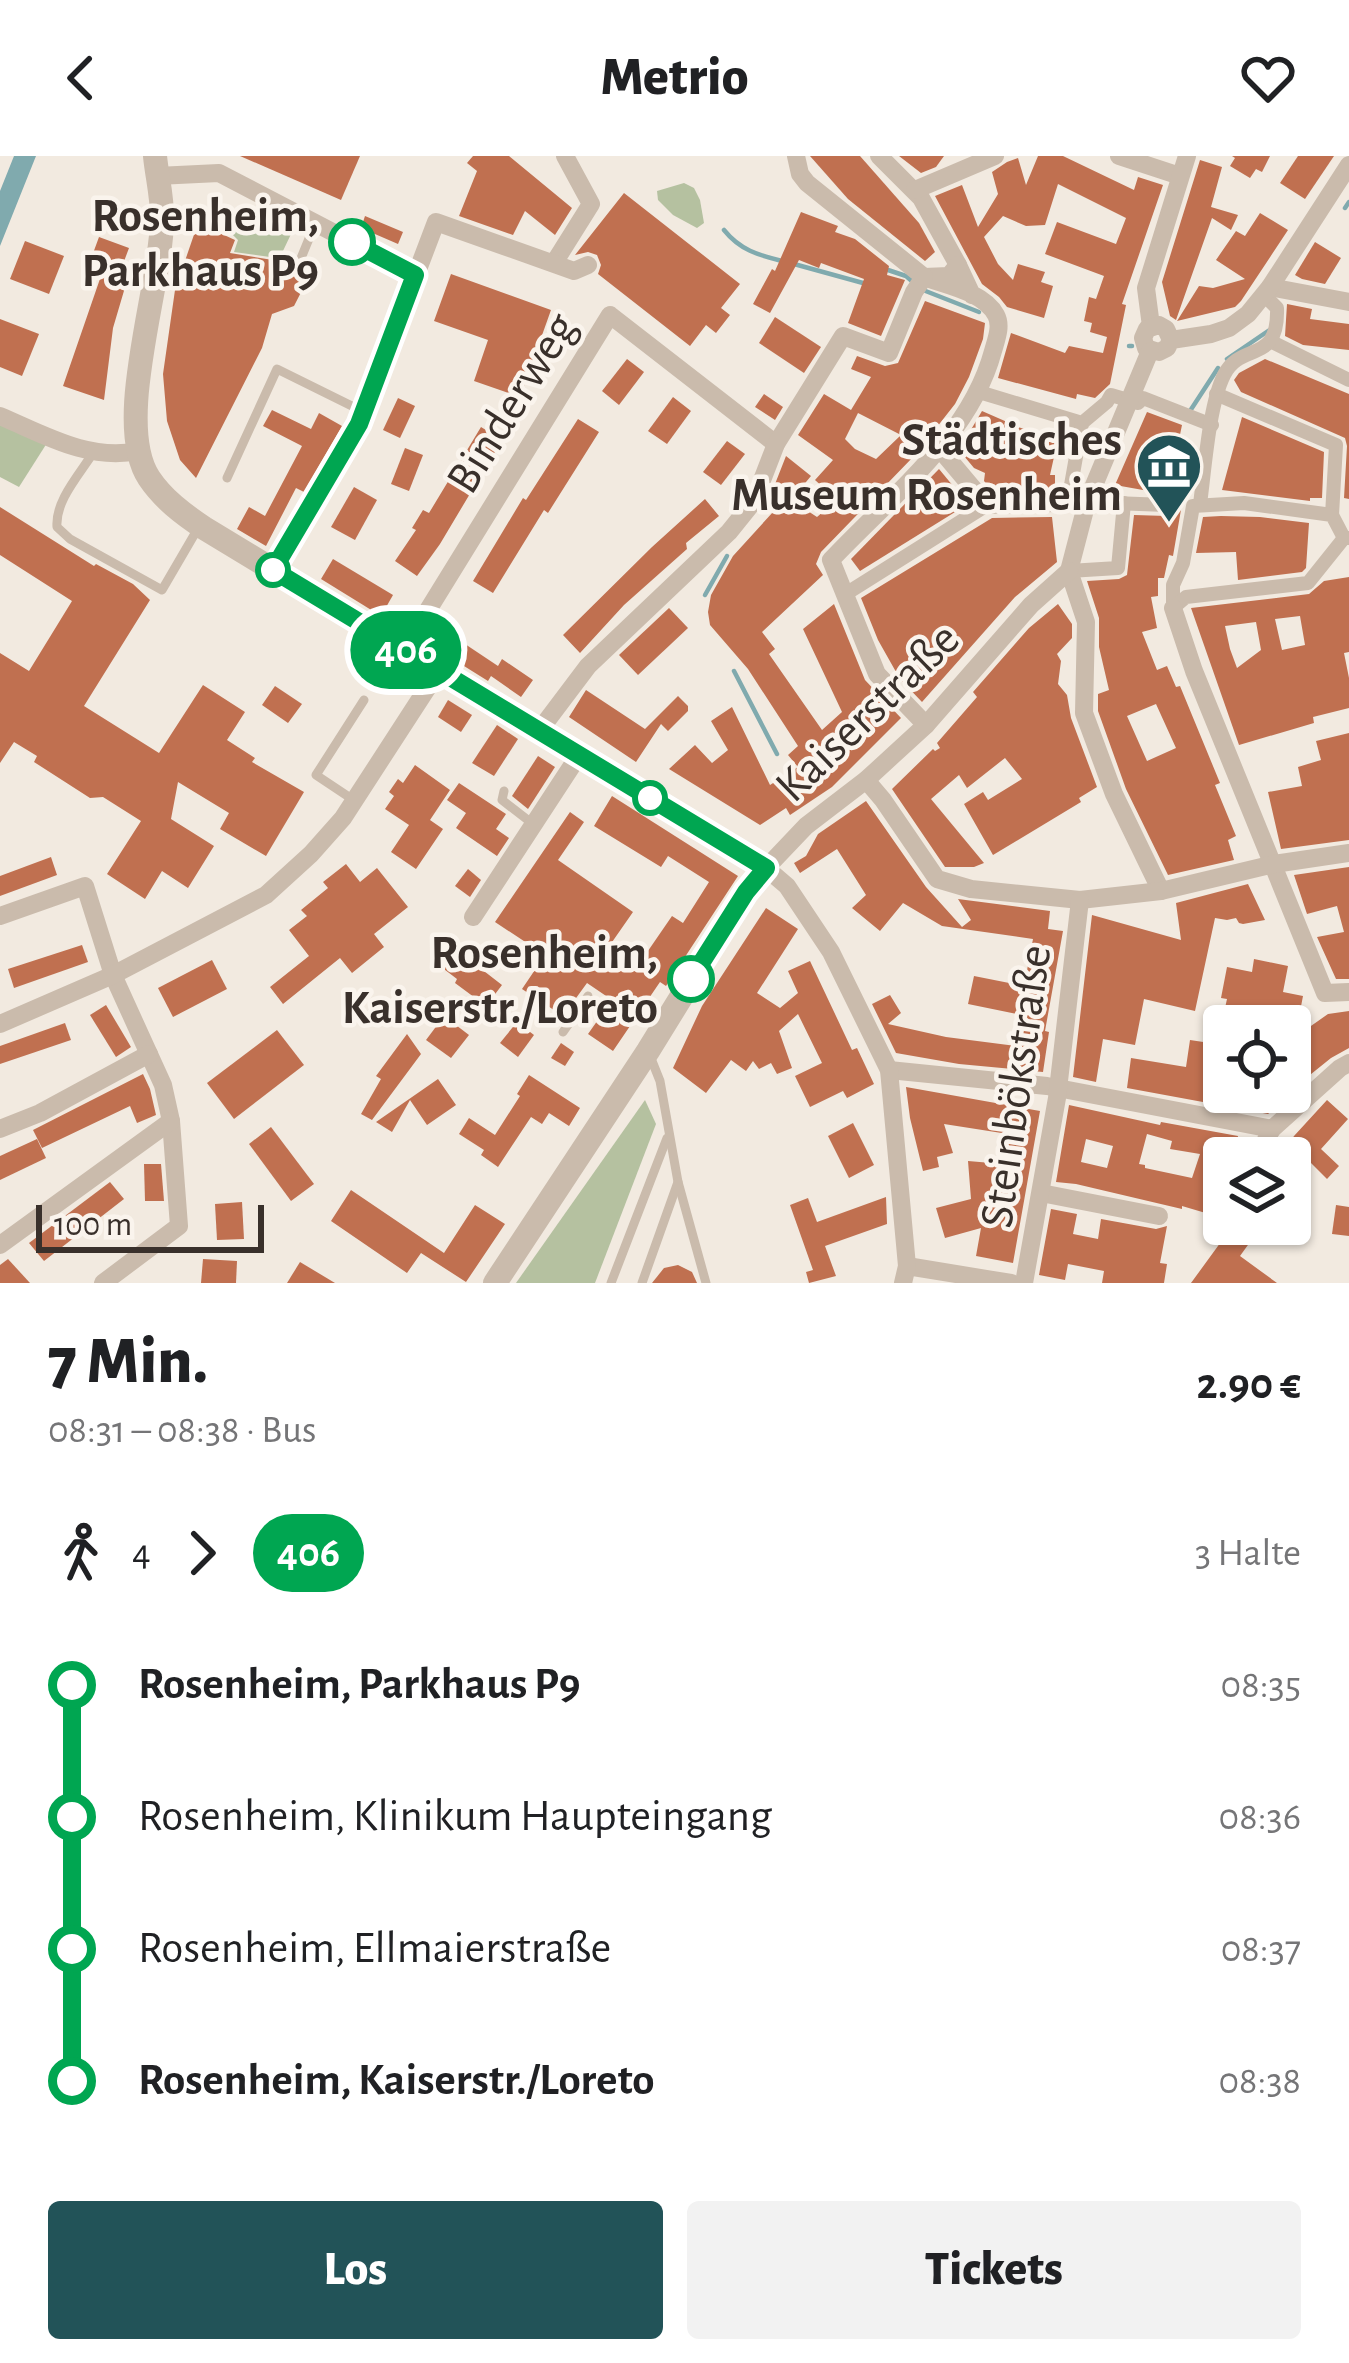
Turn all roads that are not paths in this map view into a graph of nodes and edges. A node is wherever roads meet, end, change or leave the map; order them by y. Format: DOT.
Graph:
graph roads {
  1 [pos="565,156"];
  2 [pos="796,156"];
  3 [pos="879,156"];
  4 [pos="995,156"];
  5 [pos="1119,156"];
  6 [pos="1186,156"];
  7 [pos="1349,165"];
  8 [pos="156,166"];
  9 [pos="1180,176"];
  10 [pos="915,190"];
  11 [pos="315,224"];
  12 [pos="554,263"];
  13 [pos="958,265"];
  14 [pos="588,266"];
  15 [pos="298,268"];
  16 [pos="415,275"];
  17 [pos="919,285"];
  18 [pos="1267,291"];
  19 [pos="972,295"];
  20 [pos="1349,302"];
  21 [pos="1151,326"];
  22 [pos="1171,340"];
  23 [pos="1272,342"];
  24 [pos="1150,351"];
  25 [pos="1349,380"];
  26 [pos="979,392"];
  27 [pos="1216,394"];
  28 [pos="1130,399"];
  29 [pos="364,412"];
  30 [pos="0,416"];
  31 [pos="1082,423"];
  32 [pos="1212,425"];
  33 [pos="776,444"];
  34 [pos="1342,447"];
  35 [pos="939,448"];
  36 [pos="138,451"];
  37 [pos="92,453"];
  38 [pos="227,478"];
  39 [pos="1078,502"];
  40 [pos="1124,503"];
  41 [pos="1200,504"];
  42 [pos="1166,505"];
  43 [pos="987,506"];
  44 [pos="1333,508"];
  45 [pos="200,525"];
  46 [pos="1346,538"];
  47 [pos="273,570"];
  48 [pos="1069,571"];
  49 [pos="844,595"];
  50 [pos="1173,608"];
  51 [pos="404,649"];
  52 [pos="439,670"];
  53 [pos="364,700"];
  54 [pos="926,725"];
  55 [pos="539,731"];
  56 [pos="579,755"];
  57 [pos="866,780"];
  58 [pos="504,791"];
  59 [pos="355,801"];
  60 [pos="533,824"];
  61 [pos="1349,853"];
  62 [pos="1274,864"];
  63 [pos="766,868"];
  64 [pos="1160,891"];
  65 [pos="1080,900"];
  66 [pos="0,916"];
  67 [pos="473,917"];
  68 [pos="113,975"];
  69 [pos="1349,992"];
  70 [pos="588,996"];
  71 [pos="0,1024"];
  72 [pos="563,1032"];
  73 [pos="648,1052"];
  74 [pos="149,1054"];
  75 [pos="1349,1063"];
  76 [pos="889,1070"];
  77 [pos="1058,1088"];
  78 [pos="171,1120"];
  79 [pos="0,1129"];
  80 [pos="1272,1129"];
  81 [pos="669,1132"];
  82 [pos="1268,1137"];
  83 [pos="678,1182"];
  84 [pos="1041,1192"];
  85 [pos="1159,1216"];
  86 [pos="0,1245"];
  87 [pos="901,1278"];
  88 [pos="103,1283"];
  89 [pos="495,1283"];
  90 [pos="611,1283"];
  91 [pos="642,1283"];
  92 [pos="706,1283"];
  93 [pos="1011,1283"];
  94 [pos="1024,1283"];
  1 -- 12 [label="street"];
  2 -- 17 [label="street"];
  3 -- 10 [label="street"];
  4 -- 10 [label="street"];
  5 -- 9 [label="street"];
  6 -- 9 [label="street"];
  7 -- 18 [label="street"];
  8 -- 11 [label="street"];
  8 -- 36 [label="street"];
  9 -- 21 [label="street"];
  10 -- 13 [label="street"];
  11 -- 15 [label="lane"];
  11 -- 16 [label="street"];
  12 -- 14 [label="street"];
  12 -- 16 [label="street"];
  13 -- 17 [label="street"];
  13 -- 19 [label="street"];
  16 -- 29 [label="street"];
  17 -- 19 [label="street"];
  17 -- 33 [label="street"];
  18 -- 20 [label="street"];
  18 -- 22 [label="street"];
  18 -- 23 [label="street"];
  19 -- 26 [label="street"];
  21 -- 22 [label="street"];
  21 -- 24 [label="street"];
  22 -- 24 [label="street"];
  23 -- 25 [label="street"];
  23 -- 27 [label="street"];
  24 -- 28 [label="street"];
  26 -- 31 [label="street"];
  26 -- 35 [label="street"];
  27 -- 32 [label="street"];
  27 -- 34 [label="street"];
  28 -- 31 [label="street"];
  28 -- 32 [label="street"];
  28 -- 39 [label="street"];
  29 -- 38 [label="lane"];
  29 -- 47 [label="street"];
  30 -- 37 [label="street"];
  31 -- 39 [label="street"];
  32 -- 41 [label="street"];
  33 -- 51 [label="street, Binderweg"];
  33 -- 55 [label="street"];
  34 -- 44 [label="street"];
  35 -- 43 [label="street"];
  35 -- 49 [label="street"];
  36 -- 37 [label="street"];
  36 -- 45 [label="street"];
  37 -- 45 [label="lane"];
  39 -- 40 [label="street"];
  39 -- 43 [label="street"];
  39 -- 48 [label="street"];
  40 -- 42 [label="street"];
  40 -- 48 [label="street"];
  41 -- 44 [label="street"];
  41 -- 50 [label="street"];
  43 -- 49 [label="street"];
  44 -- 46 [label="street"];
  45 -- 47 [label="street"];
  46 -- 50 [label="street"];
  47 -- 51 [label="street"];
  48 -- 54 [label="street, Kaiserstraße"];
  48 -- 64 [label="street"];
  49 -- 54 [label="street"];
  50 -- 62 [label="street"];
  51 -- 52 [label="street"];
  52 -- 55 [label="street"];
  52 -- 59 [label="street"];
  53 -- 59 [label="lane"];
  54 -- 57 [label="street, Kaiserstraße"];
  55 -- 56 [label="street"];
  56 -- 60 [label="street"];
  56 -- 63 [label="street"];
  57 -- 63 [label="street, Kaiserstraße"];
  57 -- 65 [label="street"];
  58 -- 60 [label="lane"];
  59 -- 68 [label="street"];
  60 -- 67 [label="street"];
  61 -- 62 [label="street"];
  62 -- 64 [label="street"];
  62 -- 69 [label="street"];
  63 -- 73 [label="street, Kaiserstraße"];
  63 -- 76 [label="street"];
  64 -- 65 [label="street"];
  65 -- 77 [label="street, Steinbökstraße"];
  66 -- 68 [label="street"];
  68 -- 71 [label="street"];
  68 -- 74 [label="street"];
  70 -- 72 [label="lane"];
  73 -- 81 [label="lane"];
  73 -- 89 [label="street, Kaiserstraße"];
  74 -- 78 [label="street"];
  74 -- 79 [label="street"];
  75 -- 80 [label="street"];
  76 -- 77 [label="street"];
  76 -- 87 [label="street"];
  77 -- 80 [label="street"];
  77 -- 84 [label="street, Steinbökstraße"];
  78 -- 86 [label="street"];
  78 -- 88 [label="street"];
  80 -- 82 [label="street"];
  81 -- 83 [label="lane"];
  81 -- 90 [label="lane"];
  83 -- 91 [label="lane"];
  83 -- 92 [label="lane"];
  84 -- 85 [label="street"];
  84 -- 94 [label="street, Steinbökstraße"];
  87 -- 93 [label="street"];
}
